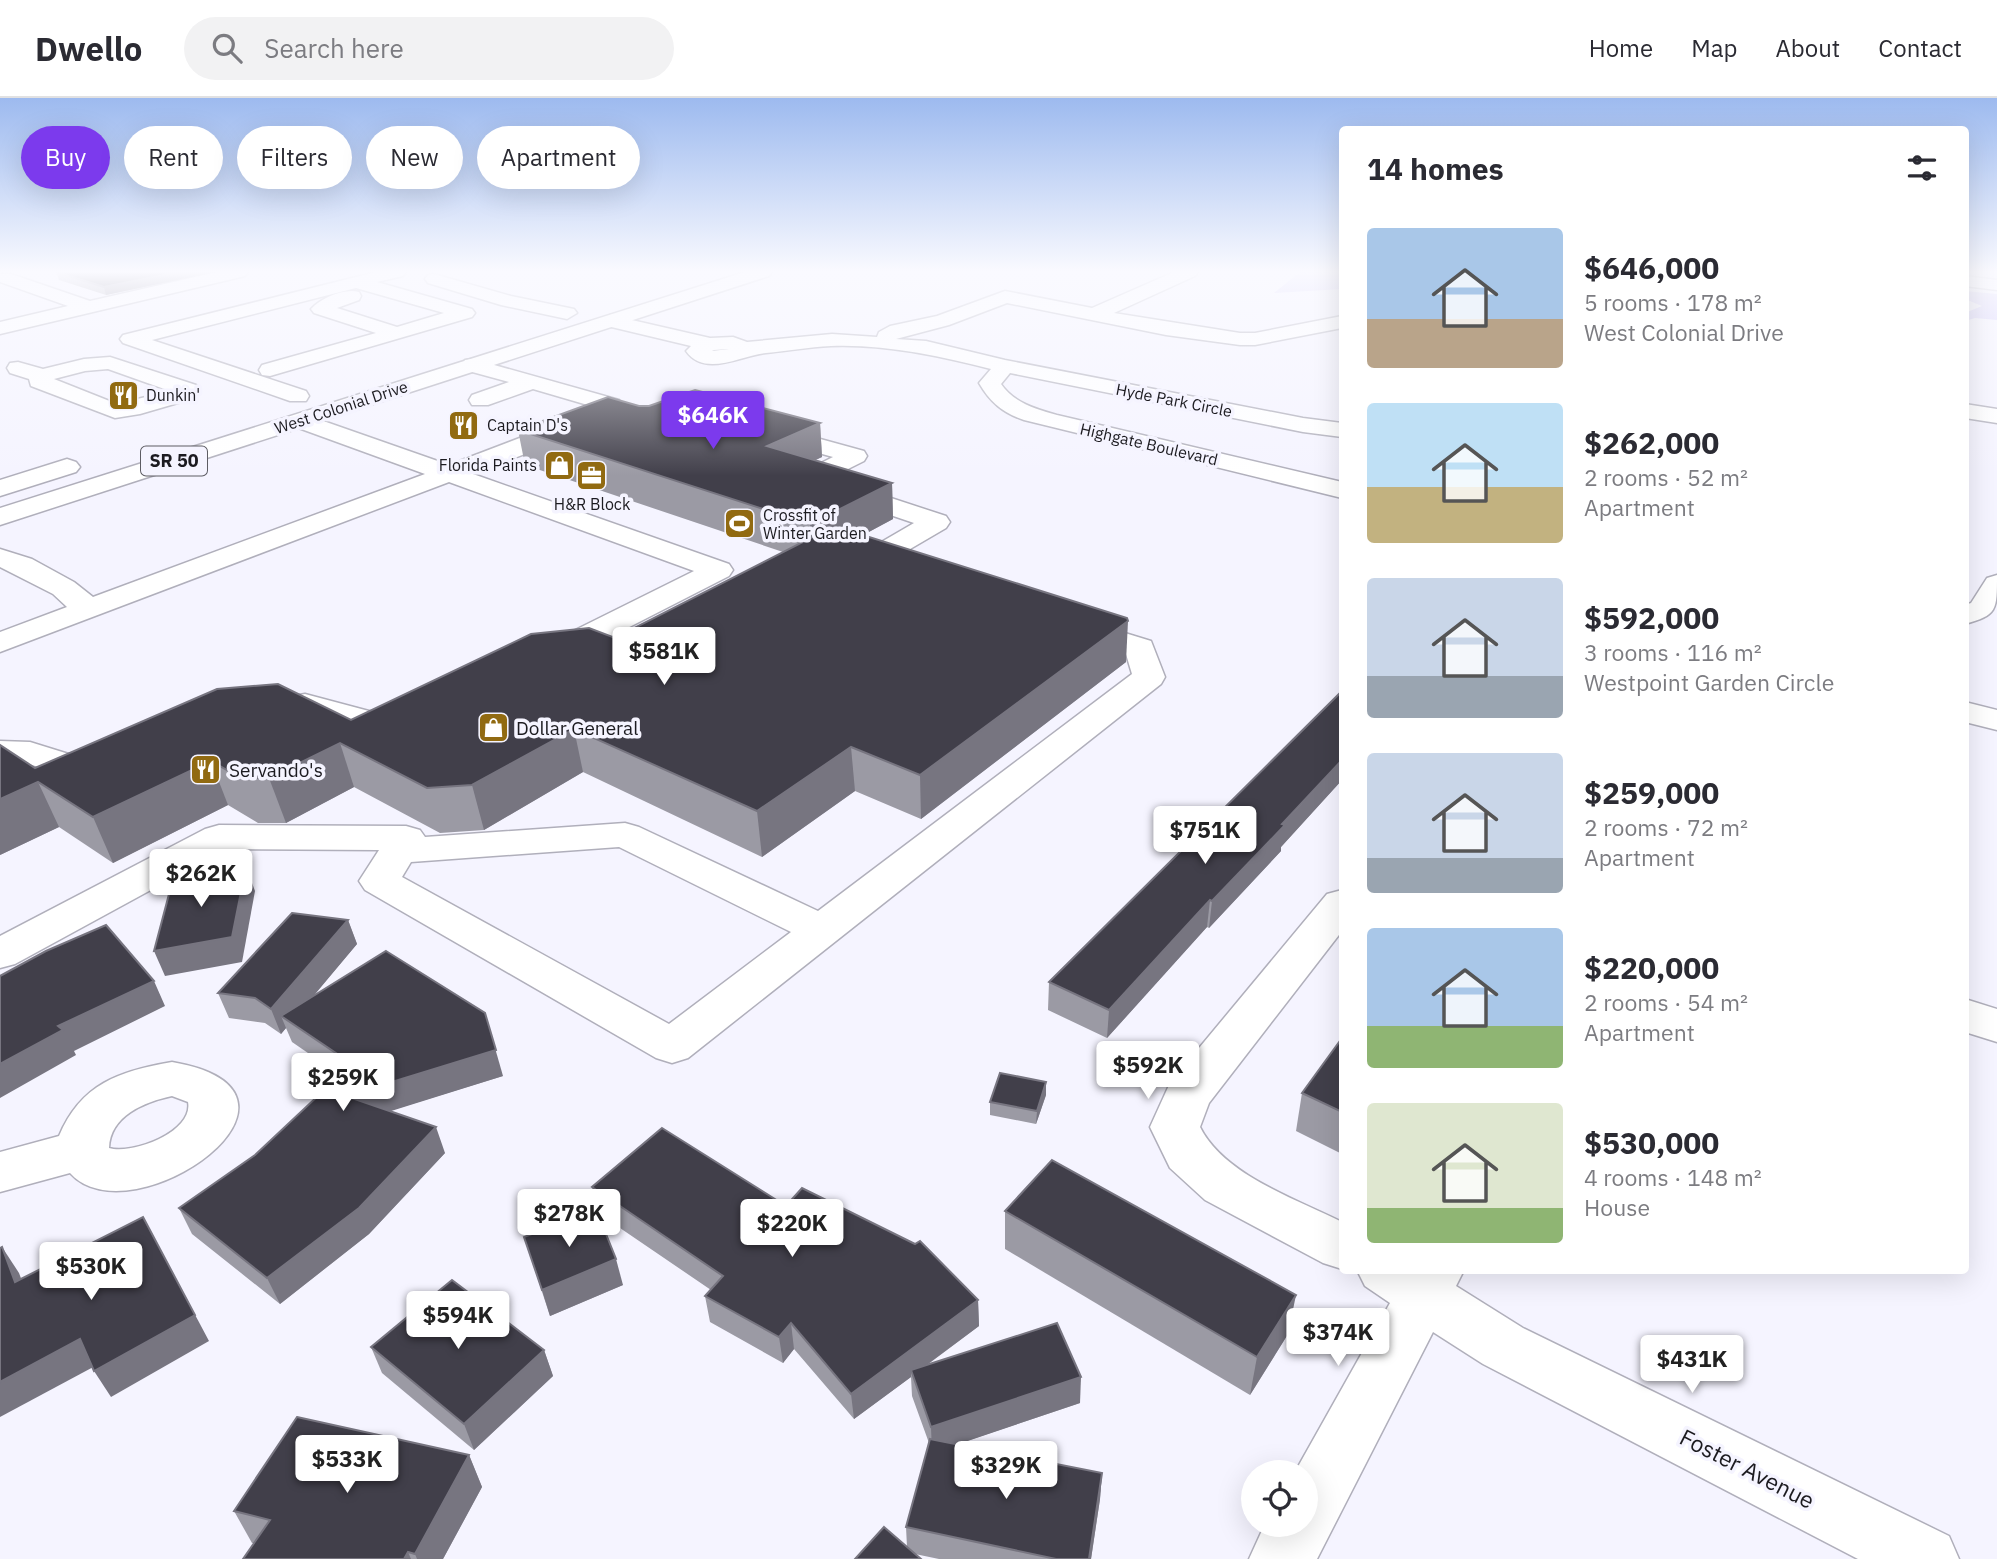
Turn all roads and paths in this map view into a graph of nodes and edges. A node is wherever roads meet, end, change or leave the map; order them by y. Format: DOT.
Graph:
graph roads {
  1 [pos="125,340"];
  2 [pos="161,340"];
  3 [pos="373,340"];
  4 [pos="533,340"];
  5 [pos="551,340"];
  6 [pos="677,340"];
  7 [pos="877,340"];
  8 [pos="872,343"];
  9 [pos="478,363"];
  10 [pos="1005,366"];
  11 [pos="9,370"];
  12 [pos="42,376"];
  13 [pos="263,376"];
  14 [pos="532,382"];
  15 [pos="324,388"];
  16 [pos="170,398"];
  17 [pos="480,400"];
  18 [pos="260,408"];
  19 [pos="299,409"];
  20 [pos="129,410"];
  21 [pos="1969,412"];
  22 [pos="605,415"];
  23 [pos="1997,416"];
  24 [pos="738,423"];
  25 [pos="641,426"];
  26 [pos="1339,430"];
  27 [pos="470,444"];
  28 [pos="500,454"];
  29 [pos="93,460"];
  30 [pos="451,473"];
  31 [pos="0,488"];
  32 [pos="1339,489"];
  33 [pos="0,517"];
  34 [pos="0,558"];
  35 [pos="921,578"];
  36 [pos="1997,584"];
  37 [pos="80,602"];
  38 [pos="1969,614"];
  39 [pos="1050,619"];
  40 [pos="0,622"];
  41 [pos="0,643"];
  42 [pos="520,670"];
  43 [pos="261,710"];
  44 [pos="1969,713"];
  45 [pos="428,716"];
  46 [pos="1997,720"];
  47 [pos="0,752"];
  48 [pos="124,758"];
  49 [pos="398,851"];
  50 [pos="1339,908"];
  51 [pos="822,930"];
  52 [pos="0,954"];
  53 [pos="1969,1016"];
  54 [pos="1997,1026"];
  55 [pos="82,1150"];
  56 [pos="0,1172"];
  57 [pos="1339,1245"];
  58 [pos="1415,1279"];
  59 [pos="1318,1490"];
  60 [pos="1294,1537"];
  61 [pos="1282,1559"];
  62 [pos="1926,1559"];
  1 -- 11 [label="main road"];
  2 -- 13 [label="main road"];
  3 -- 13 [label="main road"];
  4 -- 9 [label="main road"];
  5 -- 9 [label="main road, West Colonial Drive / SR 50"];
  6 -- 8 [label="main road, Hyde Park Circle"];
  7 -- 8 [label="main road"];
  8 -- 10 [label="main road, Hyde Park Circle"];
  9 -- 14 [label="main road"];
  9 -- 19 [label="main road, West Colonial Drive / SR 50"];
  10 -- 26 [label="main road, Hyde Park Circle"];
  10 -- 32 [label="main road, Highgate Boulevard"];
  11 -- 12 [label="main road"];
  12 -- 16 [label="main road"];
  12 -- 20 [label="main road"];
  13 -- 19 [label="main road"];
  14 -- 17 [label="main road"];
  14 -- 22 [label="main road"];
  15 -- 19 [label="main road, West Colonial Drive / SR 50"];
  16 -- 20 [label="main road"];
  16 -- 20 [label="main road"];
  18 -- 19 [label="main road, West Colonial Drive / SR 50"];
  19 -- 30 [label="main road"];
  19 -- 33 [label="main road, West Colonial Drive / SR 50"];
  21 -- 23 [label="main road"];
  22 -- 25 [label="main road"];
  22 -- 28 [label="main road"];
  24 -- 35 [label="main road"];
  27 -- 28 [label="main road"];
  28 -- 30 [label="main road"];
  29 -- 31 [label="main road"];
  30 -- 37 [label="main road"];
  30 -- 42 [label="main road"];
  34 -- 37 [label="main road"];
  36 -- 38 [label="main road"];
  37 -- 40 [label="main road"];
  37 -- 41 [label="main road"];
  39 -- 51 [label="main road"];
  43 -- 45 [label="main road"];
  44 -- 46 [label="main road"];
  47 -- 48 [label="main road"];
  49 -- 51 [label="main road"];
  49 -- 51 [label="main road"];
  49 -- 52 [label="main road"];
  50 -- 57 [label="main road"];
  53 -- 54 [label="main road"];
  55 -- 56 [label="main road"];
  58 -- 59 [label="main road"];
  58 -- 62 [label="main road, Foster Avenue"];
  60 -- 61 [label="main road"];
}
